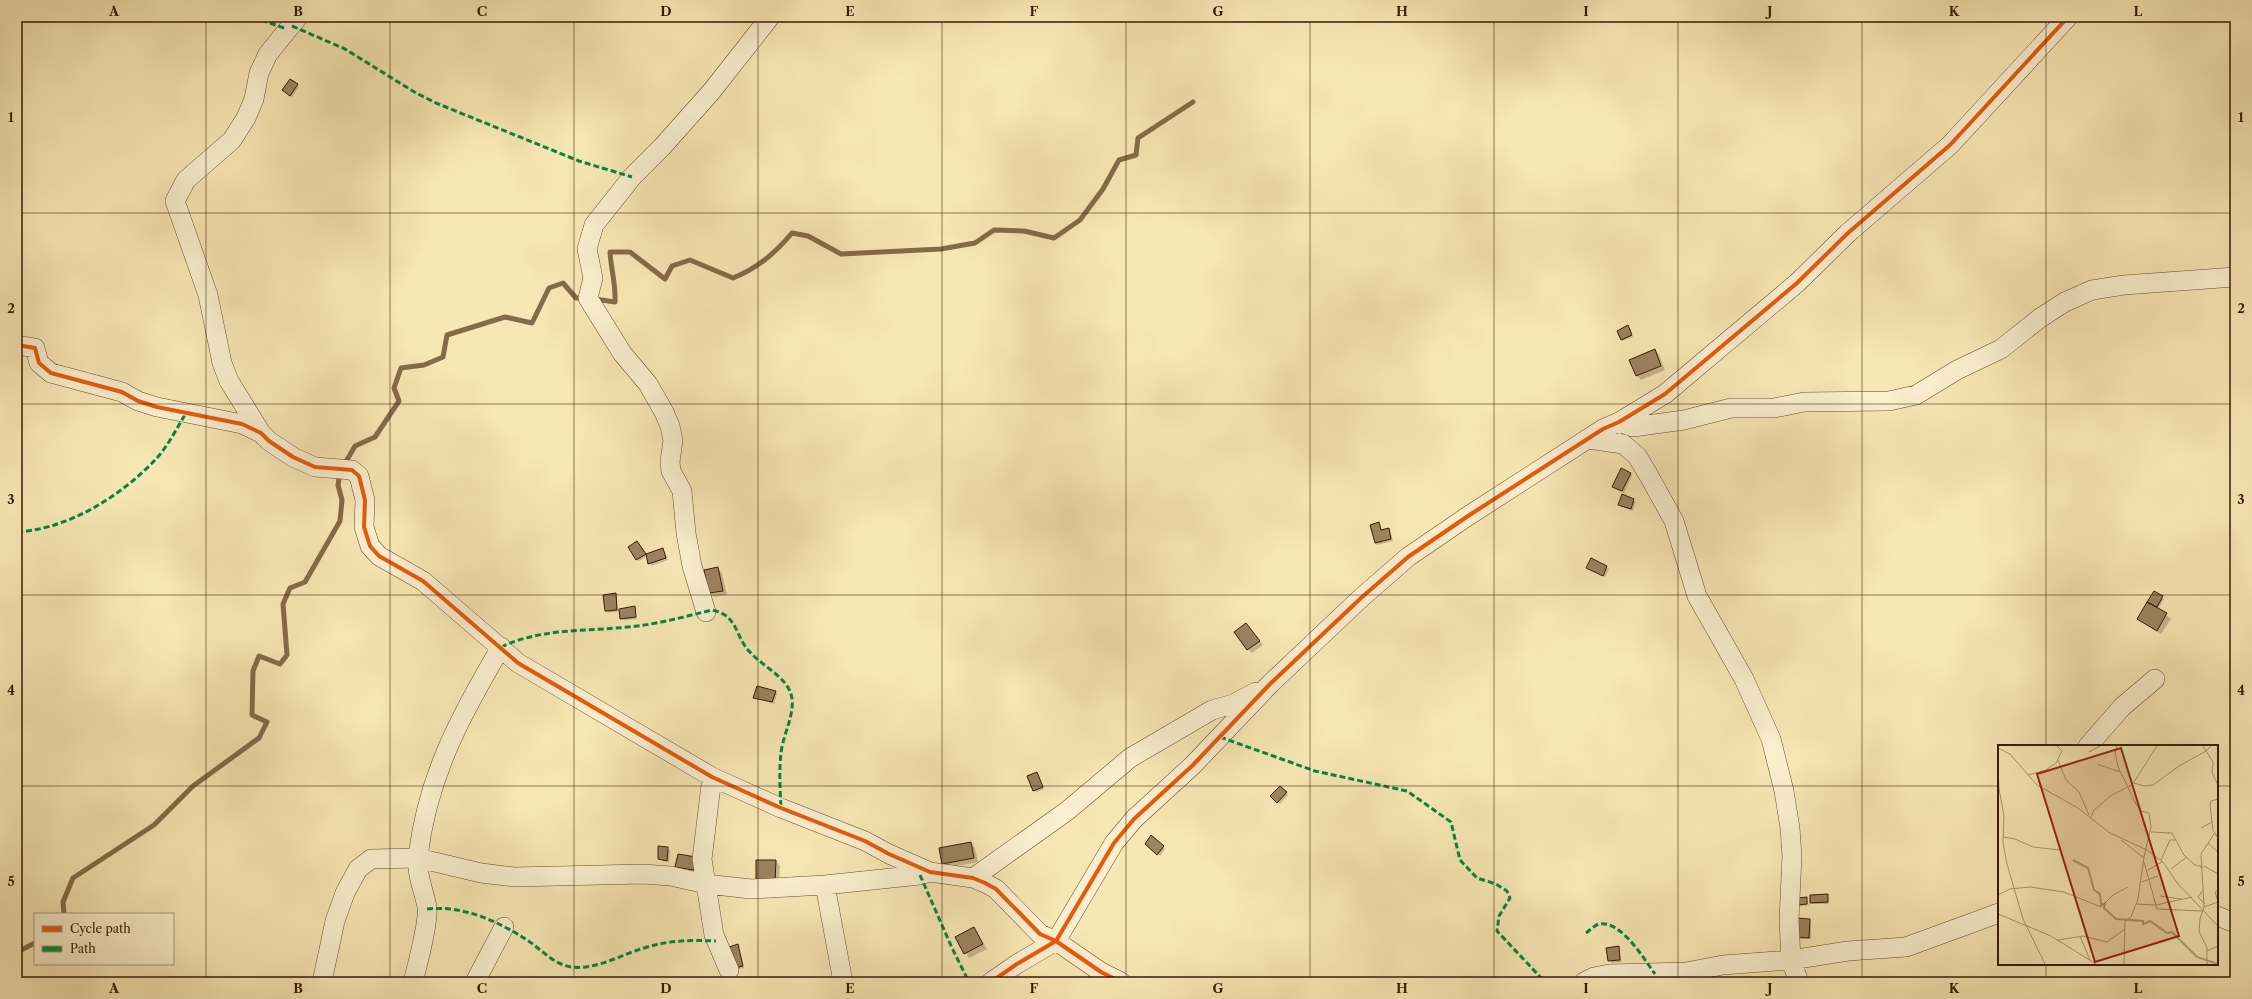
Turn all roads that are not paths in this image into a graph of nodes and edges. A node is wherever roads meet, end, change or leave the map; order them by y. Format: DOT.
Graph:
graph roads {
  1 [pos="298,17"];
  2 [pos="770,17"];
  3 [pos="2068,17"];
  4 [pos="2235,277"];
  5 [pos="17,345"];
  6 [pos="1619,422"];
  7 [pos="261,433"];
  8 [pos="1588,439"];
  9 [pos="706,612"];
  10 [pos="501,647"];
  11 [pos="2155,679"];
  12 [pos="1270,684"];
  13 [pos="2089,745"];
  14 [pos="712,777"];
  15 [pos="418,858"];
  16 [pos="930,872"];
  17 [pos="973,878"];
  18 [pos="706,884"];
  19 [pos="825,885"];
  20 [pos="1998,902"];
  21 [pos="1993,915"];
  22 [pos="2218,916"];
  23 [pos="2235,923"];
  24 [pos="504,926"];
  25 [pos="1056,941"];
  26 [pos="1791,960"];
  27 [pos="729,970"];
  28 [pos="322,982"];
  29 [pos="413,982"];
  30 [pos="476,982"];
  31 [pos="843,982"];
  32 [pos="991,982"];
  33 [pos="1121,982"];
  34 [pos="1584,982"];
  35 [pos="1799,982"];
  1 -- 7 [label="street"];
  2 -- 9 [label="street"];
  3 -- 6 [label="street"];
  4 -- 6 [label="street"];
  5 -- 7 [label="street"];
  6 -- 8 [label="street"];
  7 -- 10 [label="street"];
  8 -- 12 [label="street"];
  8 -- 26 [label="street"];
  10 -- 14 [label="street"];
  10 -- 15 [label="street"];
  11 -- 13 [label="street"];
  12 -- 17 [label="street"];
  12 -- 25 [label="street"];
  14 -- 16 [label="street"];
  14 -- 18 [label="street"];
  15 -- 18 [label="street"];
  15 -- 28 [label="street"];
  15 -- 29 [label="street"];
  16 -- 17 [label="street"];
  16 -- 19 [label="street"];
  17 -- 25 [label="street"];
  18 -- 19 [label="street"];
  18 -- 27 [label="street"];
  19 -- 31 [label="street"];
  20 -- 21 [label="street"];
  21 -- 26 [label="street"];
  22 -- 23 [label="street"];
  24 -- 30 [label="street"];
  25 -- 32 [label="street"];
  25 -- 33 [label="street"];
  26 -- 34 [label="street"];
  26 -- 35 [label="street"];
}
